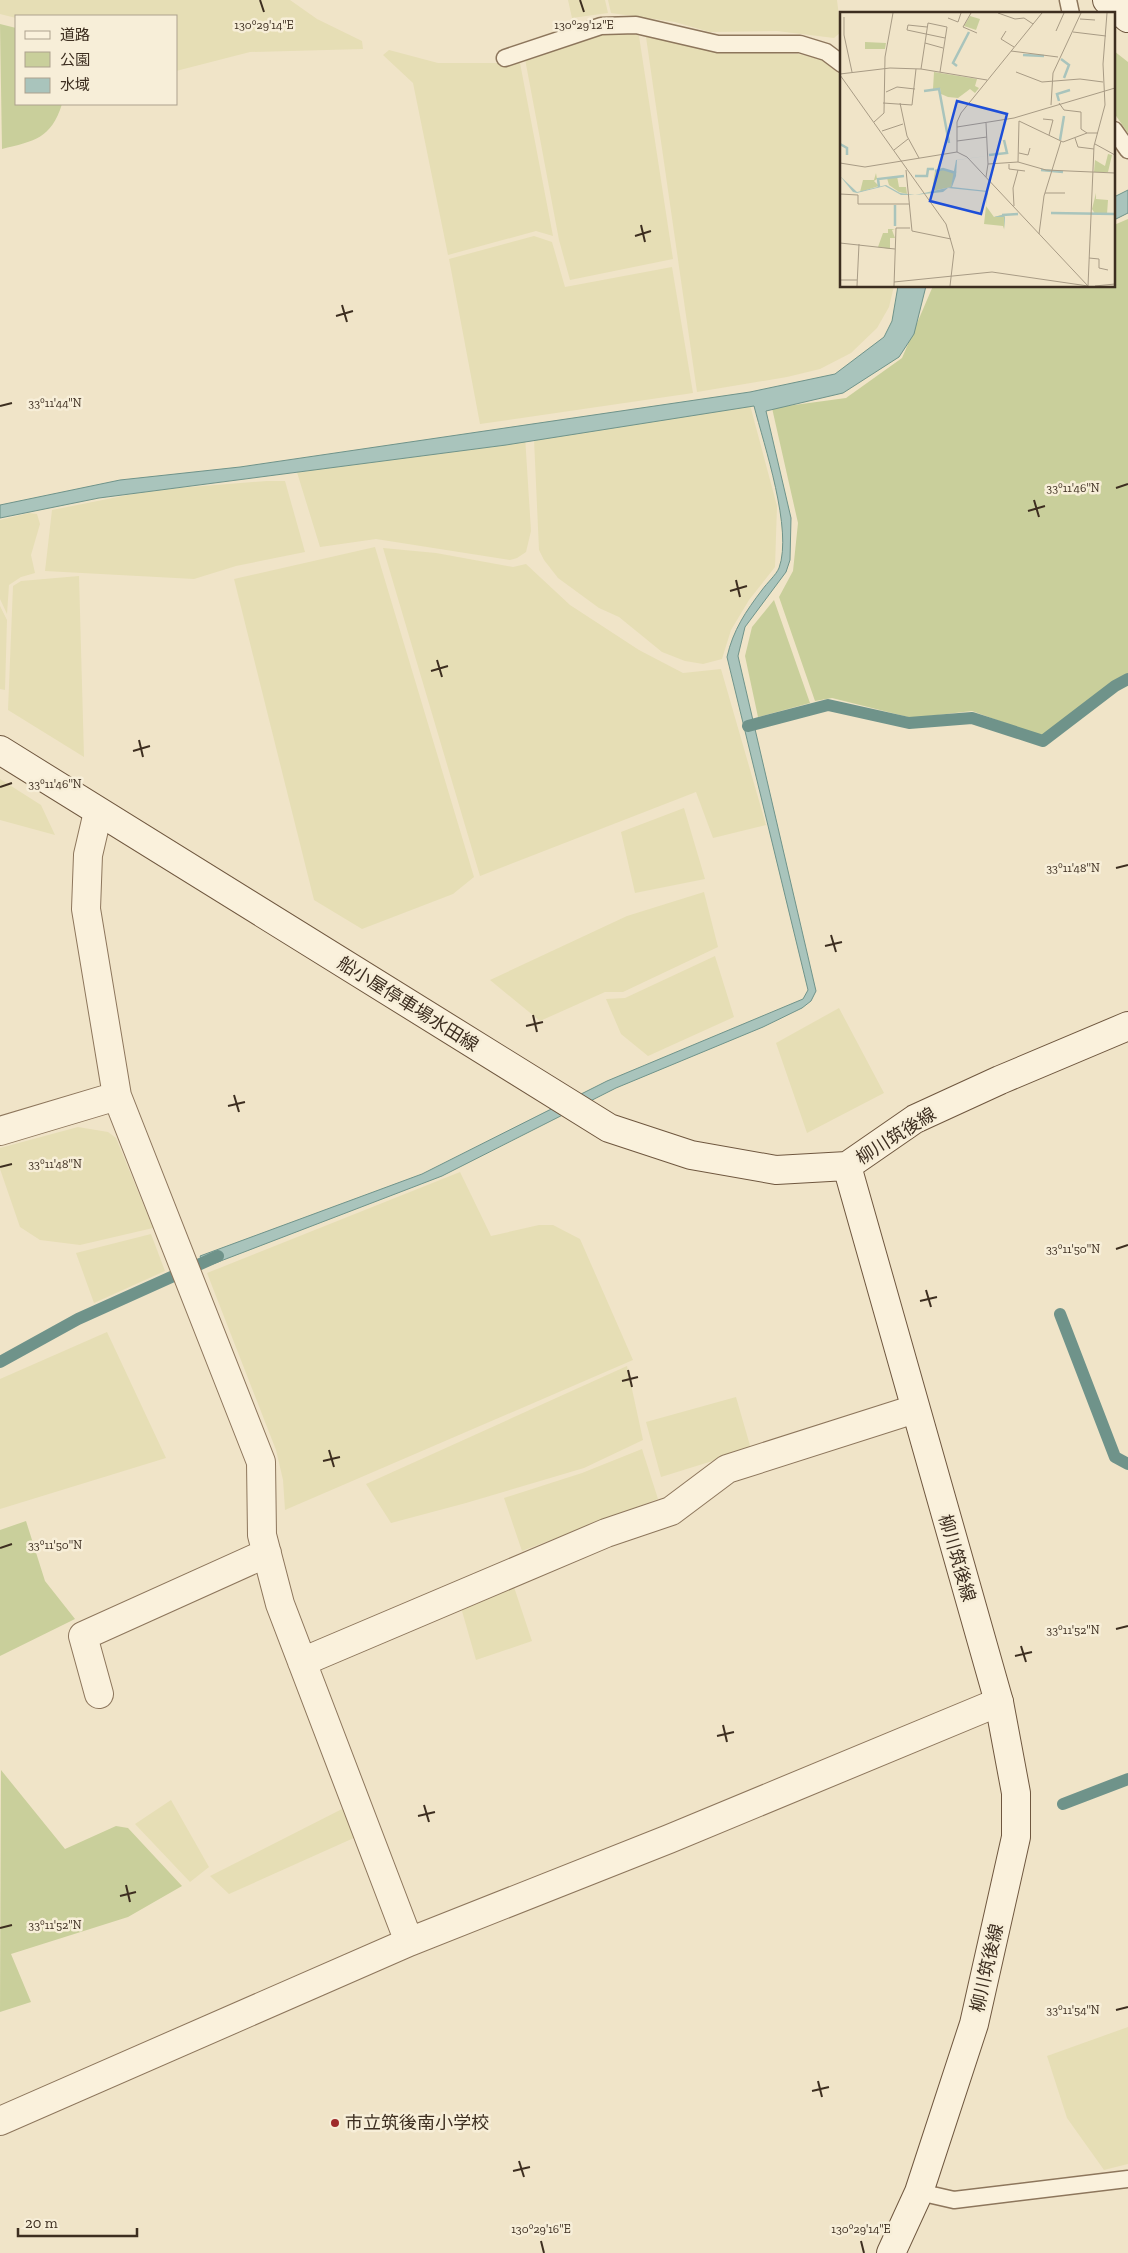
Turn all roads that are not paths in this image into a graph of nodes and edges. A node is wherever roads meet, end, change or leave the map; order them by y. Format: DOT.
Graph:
graph roads {
  1 [pos="1107,0"];
  2 [pos="1128,18"];
  3 [pos="505,58"];
  4 [pos="840,62"];
  5 [pos="1116,133"];
  6 [pos="1128,150"];
  7 [pos="0,750"];
  8 [pos="98,812"];
  9 [pos="1128,1026"];
  10 [pos="117,1096"];
  11 [pos="0,1131"];
  12 [pos="847,1166"];
  13 [pos="914,1409"];
  14 [pos="267,1553"];
  15 [pos="302,1662"];
  16 [pos="99,1694"];
  17 [pos="999,1702"];
  18 [pos="409,1942"];
  19 [pos="0,2121"];
  20 [pos="1128,2179"];
  21 [pos="919,2192"];
  22 [pos="891,2253"];
  1 -- 2 [label="street"];
  3 -- 4 [label="lane"];
  5 -- 6 [label="lane"];
  7 -- 8 [label="street, 船小屋停車場水田線"];
  8 -- 10 [label="street"];
  8 -- 12 [label="street, 船小屋停車場水田線"];
  9 -- 12 [label="street, 柳川筑後線"];
  10 -- 11 [label="street"];
  10 -- 14 [label="street"];
  12 -- 13 [label="street, 柳川筑後線"];
  13 -- 15 [label="street"];
  13 -- 17 [label="street, 柳川筑後線"];
  14 -- 15 [label="street"];
  14 -- 16 [label="street"];
  15 -- 18 [label="street"];
  17 -- 18 [label="street"];
  17 -- 21 [label="street, 柳川筑後線"];
  18 -- 19 [label="street"];
  20 -- 21 [label="lane"];
  21 -- 22 [label="street, 柳川筑後線"];
}
